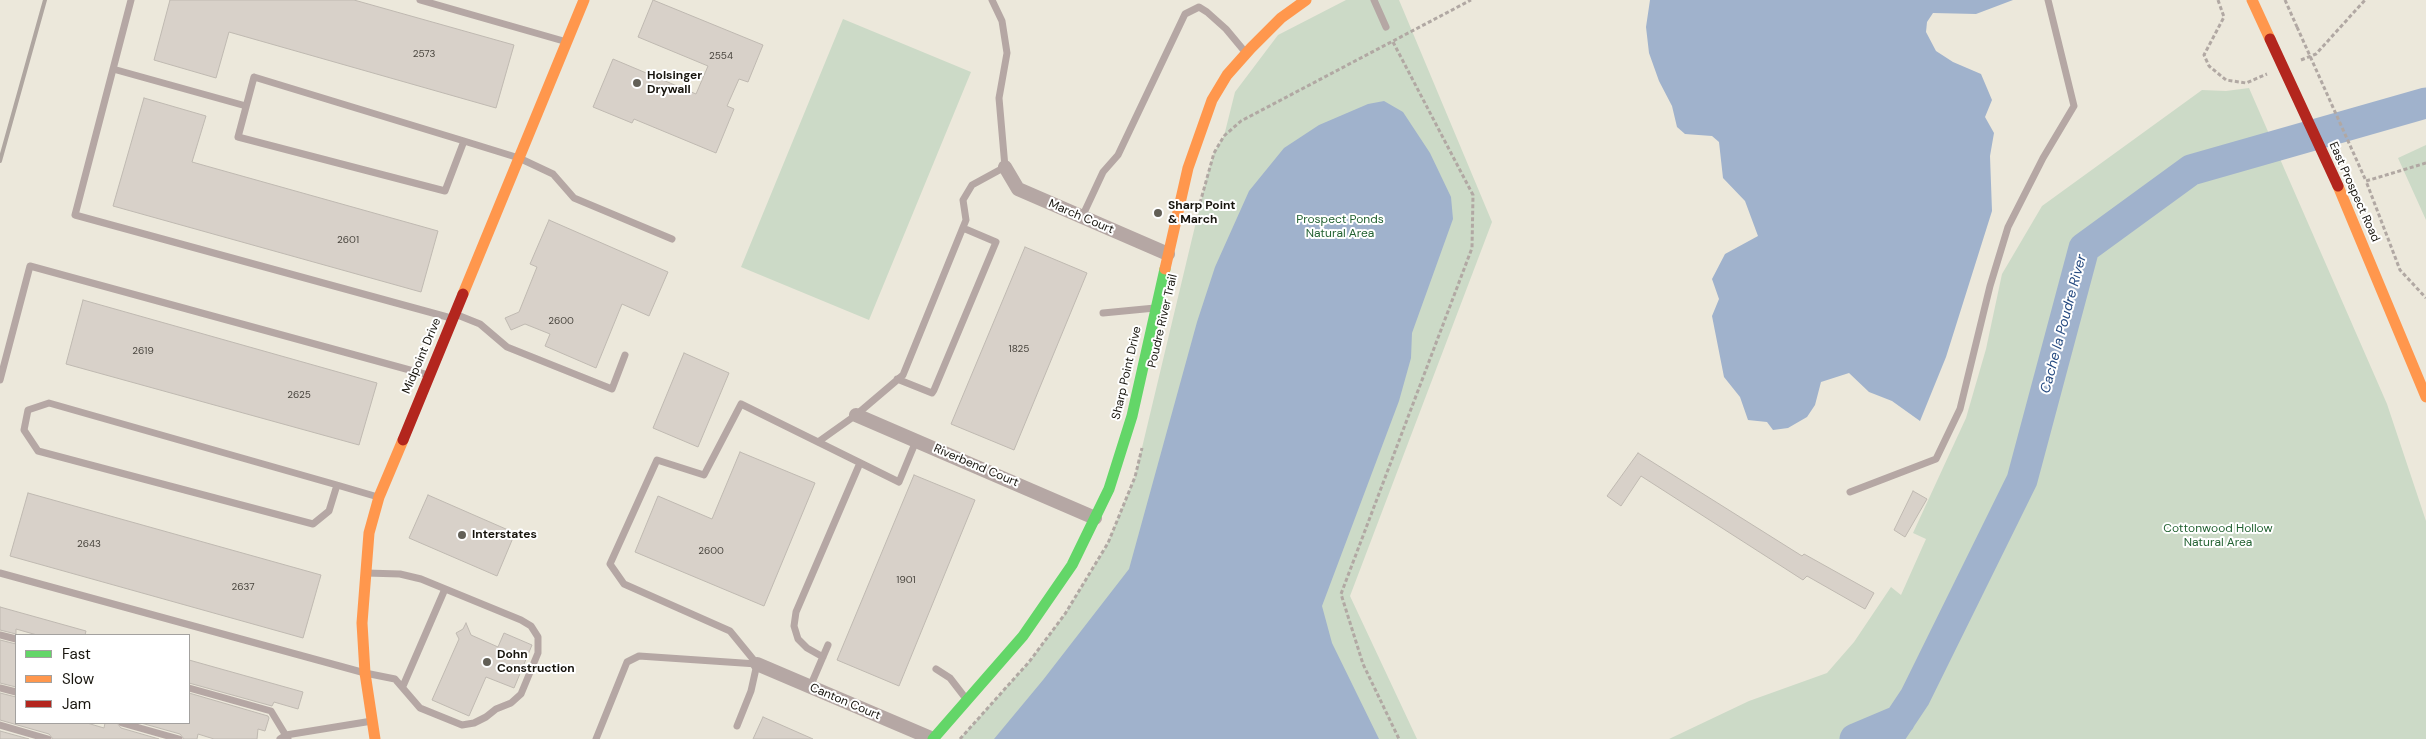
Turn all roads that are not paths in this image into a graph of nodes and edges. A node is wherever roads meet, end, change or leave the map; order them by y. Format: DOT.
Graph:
graph roads {
  1 [pos="130,0"];
  2 [pos="420,0"];
  3 [pos="584,0"];
  4 [pos="992,0"];
  5 [pos="1306,0"];
  6 [pos="1374,0"];
  7 [pos="2048,0"];
  8 [pos="2252,0"];
  9 [pos="1386,27"];
  10 [pos="567,42"];
  11 [pos="1246,53"];
  12 [pos="114,68"];
  13 [pos="246,106"];
  14 [pos="464,141"];
  15 [pos="519,158"];
  16 [pos="1005,167"];
  17 [pos="1082,218"];
  18 [pos="963,228"];
  19 [pos="672,238"];
  20 [pos="1168,254"];
  21 [pos="1156,308"];
  22 [pos="1103,313"];
  23 [pos="453,316"];
  24 [pos="625,355"];
  25 [pos="428,375"];
  26 [pos="897,379"];
  27 [pos="0,380"];
  28 [pos="2426,396"];
  29 [pos="856,415"];
  30 [pos="916,441"];
  31 [pos="818,442"];
  32 [pos="860,463"];
  33 [pos="337,485"];
  34 [pos="1850,492"];
  35 [pos="379,497"];
  36 [pos="1095,518"];
  37 [pos="0,573"];
  38 [pos="366,573"];
  39 [pos="445,589"];
  40 [pos="0,635"];
  41 [pos="15,639"];
  42 [pos="828,645"];
  43 [pos="823,657"];
  44 [pos="757,664"];
  45 [pos="936,669"];
  46 [pos="365,673"];
  47 [pos="403,686"];
  48 [pos="810,687"];
  49 [pos="0,688"];
  50 [pos="190,688"];
  51 [pos="15,692"];
  52 [pos="967,700"];
  53 [pos="372,721"];
  54 [pos="126,724"];
  55 [pos="0,725"];
  56 [pos="737,726"];
  57 [pos="285,738"];
  58 [pos="48,739"];
  59 [pos="179,739"];
  60 [pos="375,739"];
  61 [pos="596,739"];
  62 [pos="933,739"];
  1 -- 12 [label="lane"];
  2 -- 10 [label="lane"];
  3 -- 10 [label="street, Midpoint Drive"];
  4 -- 16 [label="lane"];
  5 -- 11 [label="street, Sharp Point Drive"];
  6 -- 9 [label="lane"];
  7 -- 34 [label="lane"];
  8 -- 28 [label="street, East Prospect Road, bridge"];
  10 -- 15 [label="street, Midpoint Drive"];
  11 -- 17 [label="lane"];
  11 -- 20 [label="street, Sharp Point Drive"];
  12 -- 13 [label="lane"];
  12 -- 23 [label="lane"];
  13 -- 14 [label="lane"];
  13 -- 14 [label="lane"];
  14 -- 15 [label="lane"];
  15 -- 19 [label="lane"];
  15 -- 23 [label="street, Midpoint Drive"];
  16 -- 17 [label="street, March Court"];
  16 -- 18 [label="lane"];
  17 -- 20 [label="street, March Court"];
  18 -- 26 [label="lane"];
  18 -- 26 [label="lane"];
  20 -- 21 [label="street, Sharp Point Drive"];
  21 -- 22 [label="lane"];
  21 -- 36 [label="street, Sharp Point Drive"];
  23 -- 24 [label="lane"];
  23 -- 25 [label="street, Midpoint Drive"];
  25 -- 27 [label="lane"];
  25 -- 35 [label="street, Midpoint Drive"];
  26 -- 29 [label="lane"];
  29 -- 30 [label="street, Riverbend Court"];
  29 -- 31 [label="lane"];
  30 -- 32 [label="lane"];
  30 -- 36 [label="street, Riverbend Court"];
  31 -- 32 [label="lane"];
  31 -- 44 [label="lane"];
  32 -- 43 [label="lane"];
  33 -- 33 [label="lane"];
  33 -- 35 [label="lane"];
  35 -- 38 [label="street, Midpoint Drive"];
  36 -- 52 [label="street, Sharp Point Drive"];
  37 -- 46 [label="lane"];
  38 -- 39 [label="lane"];
  38 -- 46 [label="street, Midpoint Drive"];
  39 -- 47 [label="lane"];
  39 -- 47 [label="lane"];
  40 -- 41 [label="lane"];
  42 -- 43 [label="lane"];
  43 -- 48 [label="lane"];
  44 -- 48 [label="street, Canton Court"];
  44 -- 56 [label="lane"];
  44 -- 61 [label="lane"];
  45 -- 52 [label="lane"];
  46 -- 47 [label="lane"];
  46 -- 53 [label="street, Midpoint Drive"];
  48 -- 62 [label="street, Canton Court"];
  49 -- 51 [label="lane"];
  50 -- 57 [label="lane"];
  52 -- 62 [label="street, Sharp Point Drive"];
  53 -- 57 [label="lane"];
  53 -- 60 [label="street, Midpoint Drive"];
  54 -- 59 [label="lane"];
  55 -- 58 [label="lane"];
}
